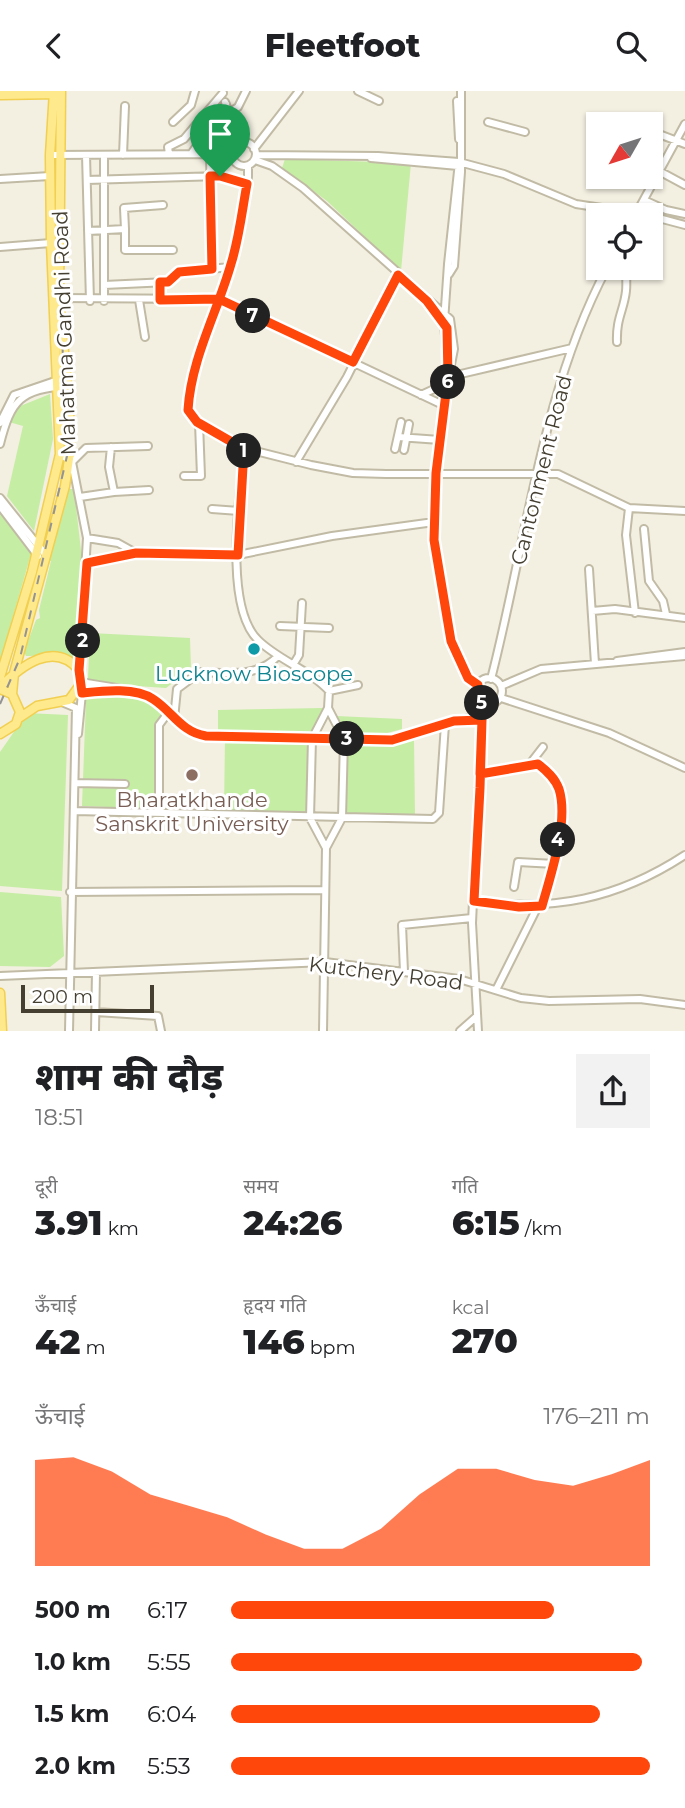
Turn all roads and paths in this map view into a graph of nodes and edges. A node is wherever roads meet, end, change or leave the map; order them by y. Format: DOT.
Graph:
graph roads {
  1 [pos="195,91"];
  2 [pos="246,91"];
  3 [pos="299,91"];
  4 [pos="358,91"];
  5 [pos="458,91"];
  6 [pos="57,92"];
  7 [pos="222,92"];
  8 [pos="0,93"];
  9 [pos="379,101"];
  10 [pos="226,104"];
  11 [pos="125,106"];
  12 [pos="230,113"];
  13 [pos="173,122"];
  14 [pos="488,122"];
  15 [pos="685,124"];
  16 [pos="525,132"];
  17 [pos="663,135"];
  18 [pos="676,139"];
  19 [pos="240,143"];
  20 [pos="685,144"];
  21 [pos="169,154"];
  22 [pos="210,154"];
  23 [pos="231,154"];
  24 [pos="50,155"];
  25 [pos="61,155"];
  26 [pos="86,155"];
  27 [pos="104,155"];
  28 [pos="123,155"];
  29 [pos="191,155"];
  30 [pos="255,155"];
  31 [pos="663,163"];
  32 [pos="458,164"];
  33 [pos="248,166"];
  34 [pos="663,173"];
  35 [pos="50,176"];
  36 [pos="210,176"];
  37 [pos="0,179"];
  38 [pos="87,180"];
  39 [pos="105,180"];
  40 [pos="247,184"];
  41 [pos="685,185"];
  42 [pos="650,189"];
  43 [pos="644,200"];
  44 [pos="642,203"];
  45 [pos="586,204"];
  46 [pos="163,205"];
  47 [pos="685,214"];
  48 [pos="663,220"];
  49 [pos="685,225"];
  50 [pos="125,229"];
  51 [pos="105,230"];
  52 [pos="88,231"];
  53 [pos="51,243"];
  54 [pos="0,247"];
  55 [pos="173,250"];
  56 [pos="230,267"];
  57 [pos="212,269"];
  58 [pos="398,275"];
  59 [pos="602,280"];
  60 [pos="624,280"];
  61 [pos="160,282"];
  62 [pos="104,285"];
  63 [pos="57,298"];
  64 [pos="219,299"];
  65 [pos="104,300"];
  66 [pos="139,300"];
  67 [pos="160,300"];
  68 [pos="90,301"];
  69 [pos="445,319"];
  70 [pos="145,337"];
  71 [pos="617,342"];
  72 [pos="572,348"];
  73 [pos="353,362"];
  74 [pos="448,380"];
  75 [pos="57,383"];
  76 [pos="68,383"];
  77 [pos="421,395"];
  78 [pos="445,406"];
  79 [pos="0,423"];
  80 [pos="199,423"];
  81 [pos="398,437"];
  82 [pos="407,438"];
  83 [pos="440,440"];
  84 [pos="0,444"];
  85 [pos="148,446"];
  86 [pos="111,447"];
  87 [pos="244,449"];
  88 [pos="395,449"];
  89 [pos="404,450"];
  90 [pos="60,454"];
  91 [pos="70,460"];
  92 [pos="296,462"];
  93 [pos="436,473"];
  94 [pos="539,473"];
  95 [pos="184,476"];
  96 [pos="149,490"];
  97 [pos="114,492"];
  98 [pos="80,497"];
  99 [pos="0,498"];
  100 [pos="0,506"];
  101 [pos="629,508"];
  102 [pos="212,509"];
  103 [pos="239,511"];
  104 [pos="685,511"];
  105 [pos="434,522"];
  106 [pos="644,529"];
  107 [pos="88,538"];
  108 [pos="36,549"];
  109 [pos="136,553"];
  110 [pos="238,555"];
  111 [pos="45,558"];
  112 [pos="87,563"];
  113 [pos="589,569"];
  114 [pos="302,603"];
  115 [pos="592,611"];
  116 [pos="635,613"];
  117 [pos="666,614"];
  118 [pos="685,618"];
  119 [pos="280,626"];
  120 [pos="301,627"];
  121 [pos="329,628"];
  122 [pos="685,654"];
  123 [pos="19,656"];
  124 [pos="278,656"];
  125 [pos="28,663"];
  126 [pos="595,664"];
  127 [pos="293,665"];
  128 [pos="79,670"];
  129 [pos="14,673"];
  130 [pos="0,677"];
  131 [pos="491,679"];
  132 [pos="358,685"];
  133 [pos="478,685"];
  134 [pos="501,686"];
  135 [pos="80,687"];
  136 [pos="0,688"];
  137 [pos="120,691"];
  138 [pos="328,691"];
  139 [pos="12,694"];
  140 [pos="501,698"];
  141 [pos="482,702"];
  142 [pos="64,703"];
  143 [pos="328,708"];
  144 [pos="168,713"];
  145 [pos="482,717"];
  146 [pos="19,718"];
  147 [pos="174,719"];
  148 [pos="444,724"];
  149 [pos="2,735"];
  150 [pos="77,736"];
  151 [pos="312,739"];
  152 [pos="344,739"];
  153 [pos="543,747"];
  154 [pos="529,765"];
  155 [pos="685,768"];
  156 [pos="480,774"];
  157 [pos="75,783"];
  158 [pos="125,784"];
  159 [pos="74,811"];
  160 [pos="159,812"];
  161 [pos="310,818"];
  162 [pos="342,818"];
  163 [pos="326,849"];
  164 [pos="685,855"];
  165 [pos="555,864"];
  166 [pos="514,887"];
  167 [pos="325,890"];
  168 [pos="70,892"];
  169 [pos="474,901"];
  170 [pos="540,906"];
  171 [pos="472,918"];
  172 [pos="325,962"];
  173 [pos="70,972"];
  174 [pos="96,972"];
  175 [pos="404,972"];
  176 [pos="0,976"];
  177 [pos="477,985"];
  178 [pos="496,991"];
  179 [pos="0,993"];
  180 [pos="685,1005"];
  181 [pos="96,1011"];
  182 [pos="477,1016"];
  183 [pos="2,1031"];
  184 [pos="69,1031"];
  185 [pos="95,1031"];
  186 [pos="161,1031"];
  187 [pos="323,1031"];
  188 [pos="460,1031"];
  189 [pos="478,1031"];
  1 -- 13 [label="street"];
  2 -- 12 [label="street"];
  3 -- 30 [label="street"];
  4 -- 9 [label="street"];
  5 -- 32 [label="street"];
  6 -- 8 [label="main road"];
  6 -- 24 [label="main road, Mahatma Gandhi Road"];
  6 -- 25 [label="main road, Mahatma Gandhi Road"];
  7 -- 10 [label="street"];
  7 -- 21 [label="street"];
  10 -- 12 [label="street"];
  10 -- 29 [label="street"];
  11 -- 28 [label="street"];
  12 -- 19 [label="street"];
  14 -- 16 [label="street"];
  15 -- 18 [label="street"];
  17 -- 18 [label="street"];
  18 -- 20 [label="street"];
  18 -- 31 [label="street"];
  19 -- 23 [label="street"];
  19 -- 30 [label="street"];
  21 -- 28 [label="street"];
  21 -- 29 [label="street"];
  22 -- 23 [label="street"];
  22 -- 29 [label="street"];
  22 -- 36 [label="street"];
  23 -- 33 [label="street"];
  24 -- 25 [label="street"];
  24 -- 35 [label="main road, Mahatma Gandhi Road"];
  25 -- 26 [label="street"];
  25 -- 63 [label="main road, Mahatma Gandhi Road"];
  26 -- 27 [label="street"];
  26 -- 38 [label="street"];
  27 -- 28 [label="street"];
  27 -- 39 [label="street"];
  30 -- 32 [label="street"];
  30 -- 33 [label="street"];
  30 -- 58 [label="street"];
  32 -- 45 [label="street"];
  32 -- 69 [label="street"];
  33 -- 40 [label="street"];
  34 -- 41 [label="street"];
  35 -- 37 [label="street"];
  35 -- 53 [label="main road, Mahatma Gandhi Road"];
  36 -- 39 [label="street"];
  36 -- 40 [label="street"];
  36 -- 57 [label="street"];
  38 -- 39 [label="street"];
  38 -- 52 [label="street"];
  39 -- 51 [label="street"];
  40 -- 56 [label="street"];
  42 -- 43 [label="street"];
  43 -- 44 [label="street"];
  43 -- 47 [label="street"];
  46 -- 50 [label="street"];
  48 -- 49 [label="street"];
  50 -- 51 [label="street"];
  50 -- 55 [label="street"];
  51 -- 52 [label="street"];
  51 -- 62 [label="street"];
  52 -- 68 [label="street"];
  53 -- 54 [label="street"];
  53 -- 63 [label="main road, Mahatma Gandhi Road"];
  56 -- 57 [label="street"];
  56 -- 64 [label="street"];
  57 -- 61 [label="street"];
  58 -- 69 [label="street"];
  58 -- 73 [label="street"];
  59 -- 72 [label="street, Cantonment Road"];
  60 -- 71 [label="street"];
  61 -- 62 [label="street"];
  61 -- 67 [label="street"];
  62 -- 65 [label="street"];
  63 -- 68 [label="street"];
  63 -- 75 [label="main road, Mahatma Gandhi Road"];
  63 -- 76 [label="main road, Mahatma Gandhi Road"];
  64 -- 67 [label="street"];
  64 -- 73 [label="street"];
  64 -- 80 [label="street"];
  65 -- 66 [label="street"];
  65 -- 68 [label="street"];
  66 -- 67 [label="street"];
  66 -- 70 [label="street"];
  69 -- 74 [label="street"];
  72 -- 74 [label="street"];
  72 -- 94 [label="street, Cantonment Road"];
  73 -- 77 [label="street"];
  73 -- 92 [label="street"];
  74 -- 77 [label="street"];
  74 -- 78 [label="street"];
  75 -- 76 [label="street"];
  75 -- 79 [label="street"];
  75 -- 84 [label="street"];
  75 -- 90 [label="main road, Mahatma Gandhi Road"];
  76 -- 91 [label="main road, Mahatma Gandhi Road"];
  77 -- 78 [label="street"];
  78 -- 83 [label="street"];
  80 -- 87 [label="street"];
  80 -- 95 [label="street"];
  81 -- 82 [label="street"];
  81 -- 82 [label="street"];
  81 -- 88 [label="street"];
  82 -- 83 [label="street"];
  82 -- 89 [label="street"];
  83 -- 93 [label="street"];
  85 -- 86 [label="street"];
  86 -- 91 [label="street"];
  86 -- 97 [label="street"];
  87 -- 92 [label="street"];
  87 -- 103 [label="street"];
  90 -- 91 [label="street"];
  90 -- 108 [label="main road, Mahatma Gandhi Road"];
  91 -- 98 [label="street"];
  91 -- 111 [label="main road, Mahatma Gandhi Road"];
  92 -- 93 [label="street"];
  93 -- 94 [label="street"];
  93 -- 105 [label="street"];
  94 -- 101 [label="street"];
  94 -- 131 [label="street, Cantonment Road"];
  96 -- 97 [label="street"];
  97 -- 98 [label="street"];
  98 -- 107 [label="street"];
  99 -- 108 [label="street"];
  100 -- 108 [label="street"];
  101 -- 104 [label="street"];
  101 -- 116 [label="street"];
  102 -- 103 [label="street"];
  103 -- 110 [label="street"];
  105 -- 110 [label="street"];
  105 -- 133 [label="street"];
  106 -- 117 [label="street"];
  107 -- 109 [label="street"];
  107 -- 112 [label="street"];
  108 -- 111 [label="street"];
  108 -- 130 [label="main road, Mahatma Gandhi Road"];
  109 -- 110 [label="street"];
  109 -- 112 [label="street"];
  110 -- 124 [label="street"];
  111 -- 123 [label="main road, Mahatma Gandhi Road"];
  112 -- 128 [label="street"];
  113 -- 115 [label="street"];
  114 -- 120 [label="street"];
  115 -- 116 [label="street"];
  115 -- 126 [label="street"];
  116 -- 117 [label="street"];
  117 -- 118 [label="street"];
  119 -- 120 [label="street"];
  120 -- 121 [label="street"];
  120 -- 127 [label="street"];
  122 -- 126 [label="street"];
  123 -- 125 [label="main road"];
  123 -- 129 [label="main road, Mahatma Gandhi Road"];
  124 -- 127 [label="street"];
  124 -- 147 [label="street"];
  125 -- 128 [label="main road"];
  125 -- 129 [label="main road"];
  126 -- 134 [label="street"];
  127 -- 138 [label="street"];
  128 -- 135 [label="main road"];
  129 -- 136 [label="main road"];
  129 -- 139 [label="main road, Mahatma Gandhi Road"];
  131 -- 133 [label="street"];
  131 -- 134 [label="street"];
  132 -- 138 [label="street"];
  133 -- 141 [label="street"];
  134 -- 140 [label="street"];
  135 -- 137 [label="street"];
  135 -- 137 [label="street"];
  135 -- 142 [label="main road"];
  135 -- 150 [label="street"];
  136 -- 139 [label="main road"];
  137 -- 144 [label="street"];
  138 -- 143 [label="street"];
  139 -- 146 [label="main road"];
  140 -- 141 [label="street"];
  140 -- 155 [label="street"];
  141 -- 145 [label="street"];
  142 -- 146 [label="main road"];
  142 -- 150 [label="street"];
  143 -- 151 [label="street"];
  143 -- 152 [label="street"];
  144 -- 147 [label="street"];
  144 -- 160 [label="street"];
  145 -- 148 [label="street"];
  145 -- 156 [label="street"];
  146 -- 149 [label="main road"];
  147 -- 151 [label="street"];
  148 -- 152 [label="street"];
  148 -- 162 [label="street"];
  150 -- 157 [label="street"];
  151 -- 152 [label="street"];
  151 -- 161 [label="street"];
  152 -- 162 [label="street"];
  153 -- 154 [label="street"];
  154 -- 156 [label="street"];
  154 -- 165 [label="street"];
  156 -- 169 [label="street"];
  157 -- 158 [label="street"];
  157 -- 159 [label="street"];
  159 -- 160 [label="street"];
  159 -- 168 [label="street"];
  160 -- 161 [label="street"];
  161 -- 162 [label="street"];
  161 -- 163 [label="street"];
  162 -- 163 [label="street"];
  163 -- 167 [label="street"];
  164 -- 170 [label="street"];
  165 -- 166 [label="street"];
  165 -- 170 [label="street"];
  167 -- 168 [label="street"];
  167 -- 172 [label="street"];
  168 -- 173 [label="street"];
  169 -- 170 [label="street"];
  169 -- 171 [label="street"];
  170 -- 178 [label="street"];
  171 -- 175 [label="street"];
  171 -- 177 [label="street"];
  172 -- 174 [label="street, Kutchery Road"];
  172 -- 175 [label="street, Kutchery Road"];
  172 -- 187 [label="street"];
  173 -- 174 [label="street, Kutchery Road"];
  173 -- 176 [label="street, Kutchery Road"];
  173 -- 184 [label="street"];
  174 -- 181 [label="street"];
  175 -- 177 [label="street, Kutchery Road"];
  177 -- 178 [label="street, Kutchery Road"];
  177 -- 182 [label="street"];
  178 -- 180 [label="street, Kutchery Road"];
  179 -- 183 [label="main road"];
  181 -- 185 [label="street"];
  181 -- 186 [label="street"];
  182 -- 188 [label="street"];
  182 -- 189 [label="street"];
}
